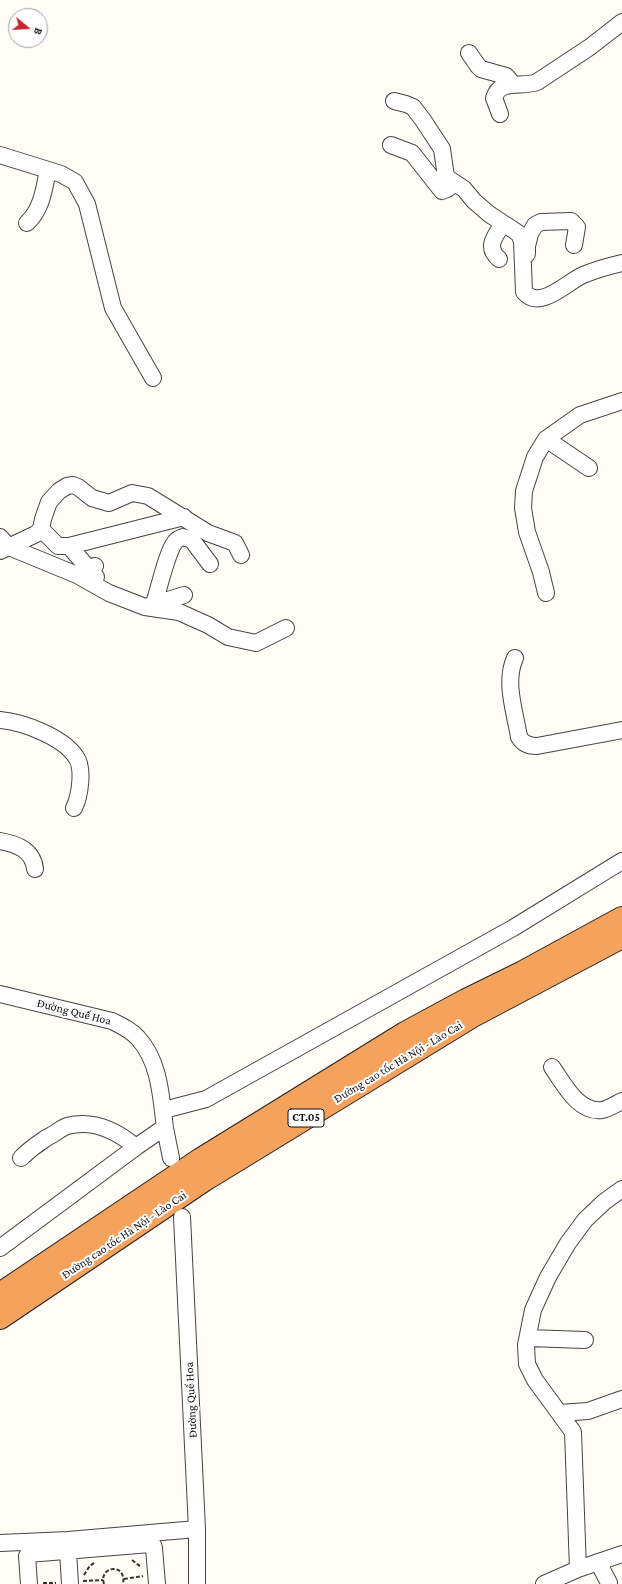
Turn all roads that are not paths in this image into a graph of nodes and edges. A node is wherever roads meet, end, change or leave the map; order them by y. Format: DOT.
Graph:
graph roads {
  1 [pos="622,22"];
  2 [pos="469,54"];
  3 [pos="514,84"];
  4 [pos="394,101"];
  5 [pos="500,114"];
  6 [pos="391,145"];
  7 [pos="0,156"];
  8 [pos="48,170"];
  9 [pos="455,183"];
  10 [pos="28,223"];
  11 [pos="503,224"];
  12 [pos="574,245"];
  13 [pos="499,259"];
  14 [pos="622,263"];
  15 [pos="531,297"];
  16 [pos="153,378"];
  17 [pos="622,401"];
  18 [pos="546,439"];
  19 [pos="589,468"];
  20 [pos="184,517"];
  21 [pos="41,529"];
  22 [pos="239,544"];
  23 [pos="3,545"];
  24 [pos="70,546"];
  25 [pos="210,564"];
  26 [pos="87,570"];
  27 [pos="546,593"];
  28 [pos="184,595"];
  29 [pos="150,605"];
  30 [pos="286,628"];
  31 [pos="515,658"];
  32 [pos="0,720"];
  33 [pos="622,730"];
  34 [pos="74,808"];
  35 [pos="0,841"];
  36 [pos="622,861"];
  37 [pos="35,869"];
  38 [pos="622,918"];
  39 [pos="622,937"];
  40 [pos="0,994"];
  41 [pos="552,1067"];
  42 [pos="622,1101"];
  43 [pos="164,1110"];
  44 [pos="165,1127"];
  45 [pos="136,1147"];
  46 [pos="21,1158"];
  47 [pos="171,1158"];
  48 [pos="622,1189"];
  49 [pos="182,1217"];
  50 [pos="0,1248"];
  51 [pos="0,1294"];
  52 [pos="0,1318"];
  53 [pos="528,1338"];
  54 [pos="585,1340"];
  55 [pos="622,1399"];
  56 [pos="559,1414"];
  57 [pos="197,1529"];
  58 [pos="0,1543"];
  59 [pos="68,1551"];
  60 [pos="622,1554"];
  61 [pos="598,1562"];
  62 [pos="578,1569"];
  63 [pos="149,1581"];
  64 [pos="609,1583"];
  65 [pos="29,1584"];
  66 [pos="70,1584"];
  67 [pos="197,1584"];
  68 [pos="544,1584"];
  1 -- 3 [label="street"];
  2 -- 3 [label="street"];
  3 -- 5 [label="street"];
  4 -- 9 [label="street"];
  6 -- 9 [label="street"];
  7 -- 8 [label="street"];
  8 -- 10 [label="street"];
  8 -- 16 [label="street"];
  9 -- 11 [label="street"];
  11 -- 13 [label="street"];
  11 -- 15 [label="street"];
  12 -- 15 [label="street"];
  14 -- 15 [label="street"];
  17 -- 18 [label="street"];
  18 -- 19 [label="street"];
  18 -- 27 [label="street"];
  20 -- 21 [label="street"];
  20 -- 22 [label="street"];
  20 -- 24 [label="street"];
  21 -- 23 [label="street"];
  21 -- 24 [label="street"];
  23 -- 26 [label="street"];
  24 -- 26 [label="street"];
  25 -- 29 [label="street"];
  26 -- 29 [label="street"];
  28 -- 29 [label="street"];
  29 -- 30 [label="street"];
  31 -- 33 [label="street"];
  32 -- 34 [label="street"];
  35 -- 37 [label="street"];
  36 -- 43 [label="street"];
  38 -- 51 [label="highway, Đường cao tốc Hà Nội - Lào Cai / CT.05"];
  39 -- 52 [label="highway, Đường cao tốc Hà Nội - Lào Cai / CT.05"];
  40 -- 43 [label="street, Đường Quế Hoa"];
  41 -- 42 [label="street"];
  43 -- 44 [label="street, Đường Quế Hoa"];
  44 -- 45 [label="street"];
  44 -- 47 [label="street, Đường Quế Hoa"];
  45 -- 46 [label="street"];
  45 -- 50 [label="street"];
  48 -- 53 [label="street"];
  49 -- 57 [label="street, Đường Quế Hoa"];
  53 -- 54 [label="street"];
  53 -- 56 [label="street"];
  55 -- 56 [label="street"];
  56 -- 62 [label="street"];
  57 -- 58 [label="street"];
  57 -- 67 [label="street, Đường Quế Hoa"];
  59 -- 63 [label="street"];
  59 -- 65 [label="street"];
  59 -- 66 [label="street"];
  60 -- 61 [label="street"];
  61 -- 62 [label="street"];
  61 -- 64 [label="street"];
  62 -- 68 [label="street"];
}
